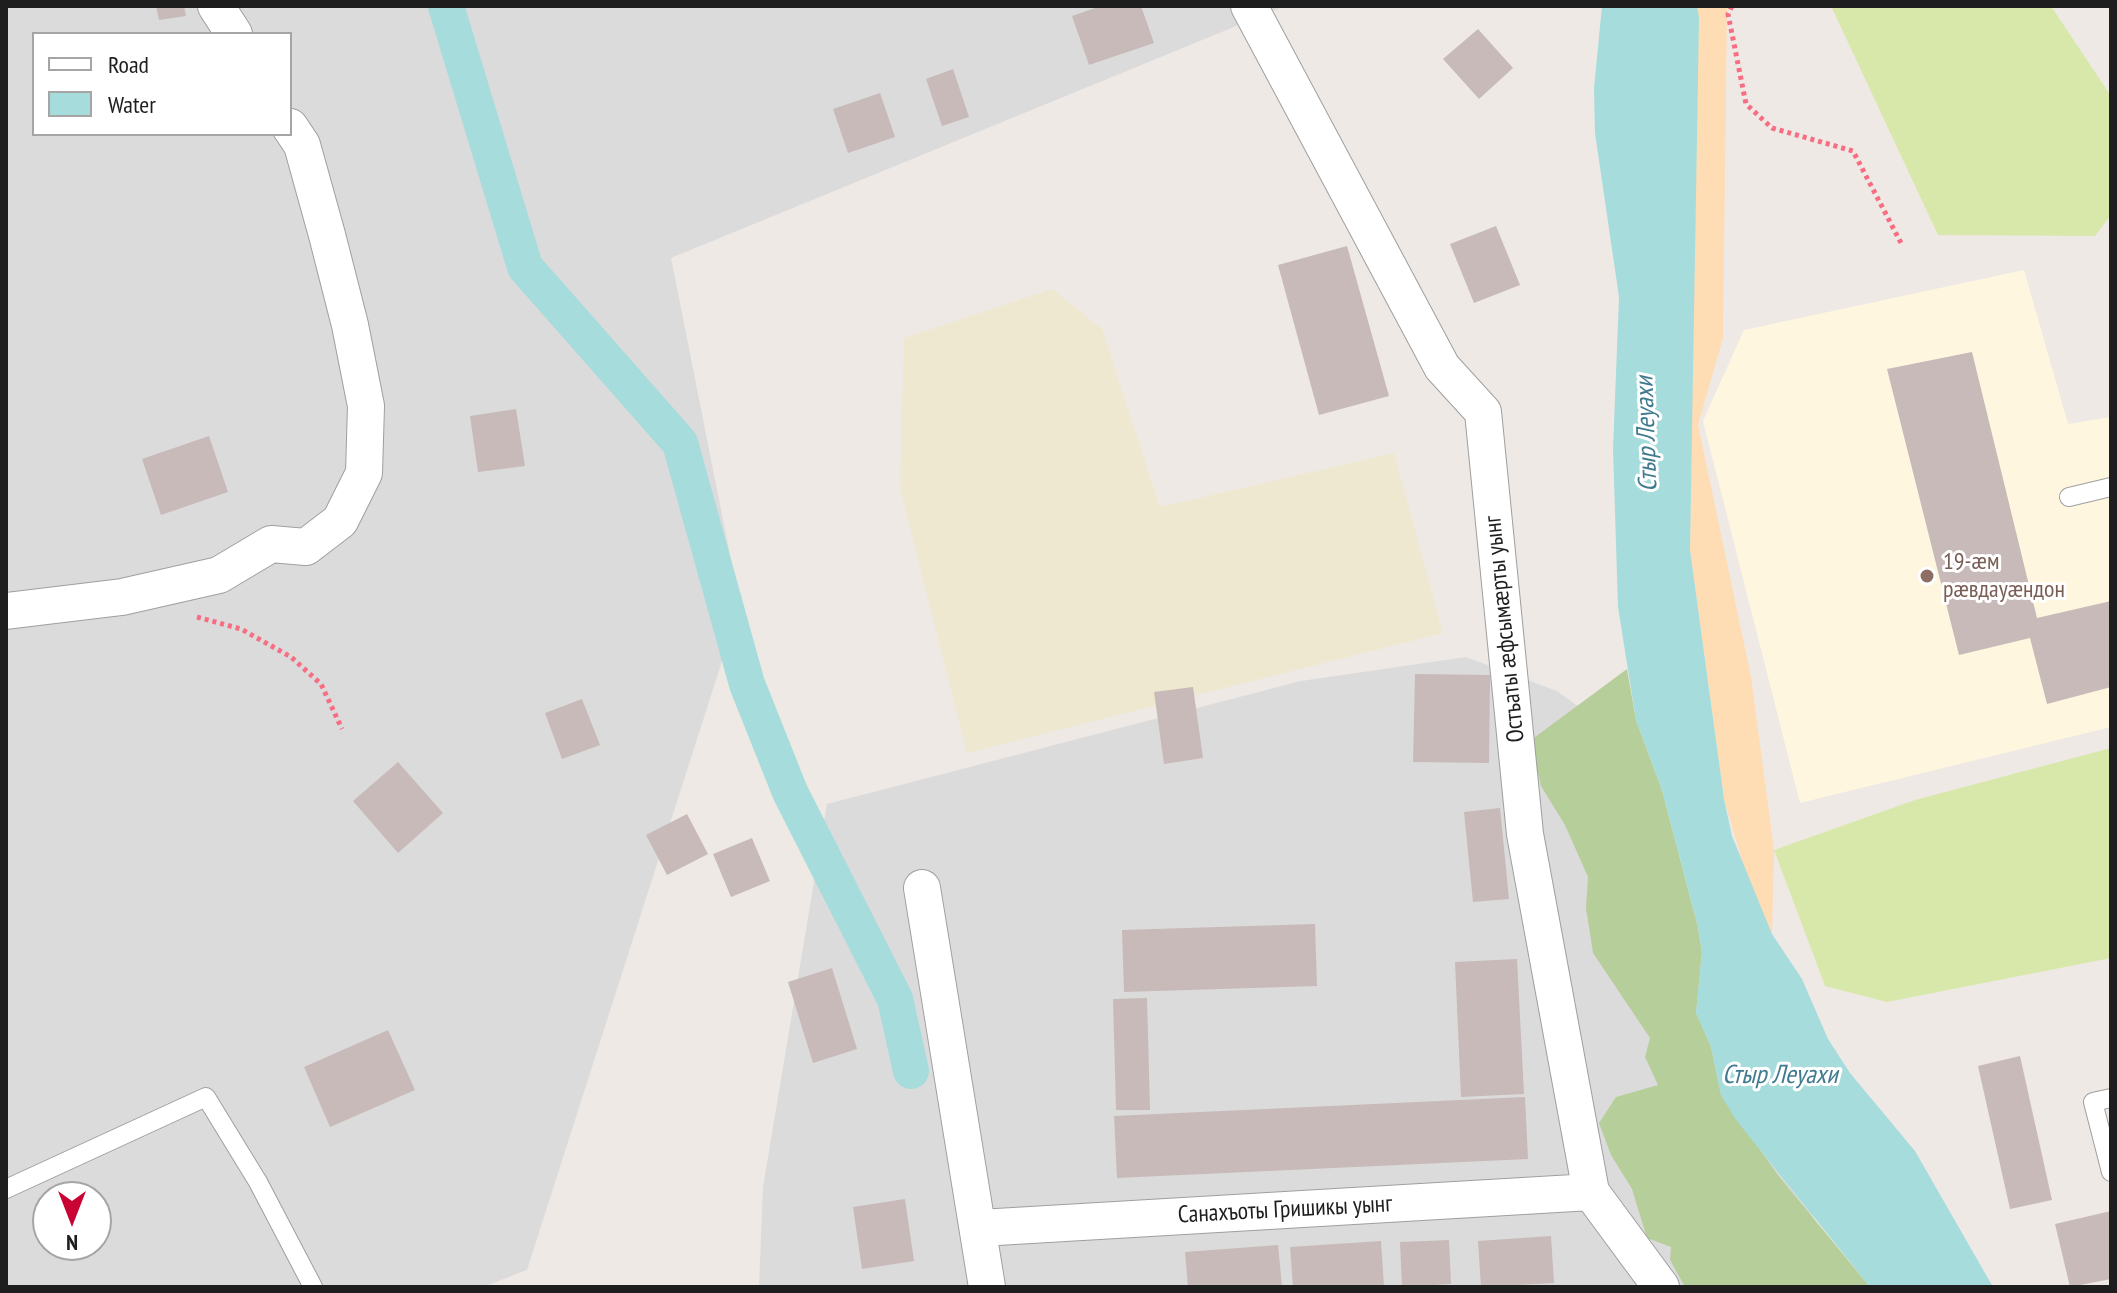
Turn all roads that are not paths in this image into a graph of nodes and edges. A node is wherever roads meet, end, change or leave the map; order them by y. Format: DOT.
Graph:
graph roads {
  1 [pos="216,6"];
  2 [pos="1249,6"];
  3 [pos="233,32"];
  4 [pos="292,130"];
  5 [pos="2111,487"];
  6 [pos="2069,497"];
  7 [pos="6,611"];
  8 [pos="922,888"];
  9 [pos="2111,1098"];
  10 [pos="2111,1172"];
  11 [pos="6,1189"];
  12 [pos="1591,1192"];
  13 [pos="980,1228"];
  14 [pos="313,1287"];
  15 [pos="987,1287"];
  16 [pos="1661,1287"];
  1 -- 3 [label="street"];
  2 -- 12 [label="street, Остъаты æфсымæрты уынг"];
  4 -- 7 [label="street"];
  5 -- 6 [label="lane"];
  8 -- 13 [label="street"];
  9 -- 10 [label="lane"];
  11 -- 14 [label="lane"];
  12 -- 13 [label="street, Санахъоты Гришикы уынг"];
  12 -- 16 [label="street, Остъаты æфсымæрты уынг"];
  13 -- 15 [label="street"];
}
